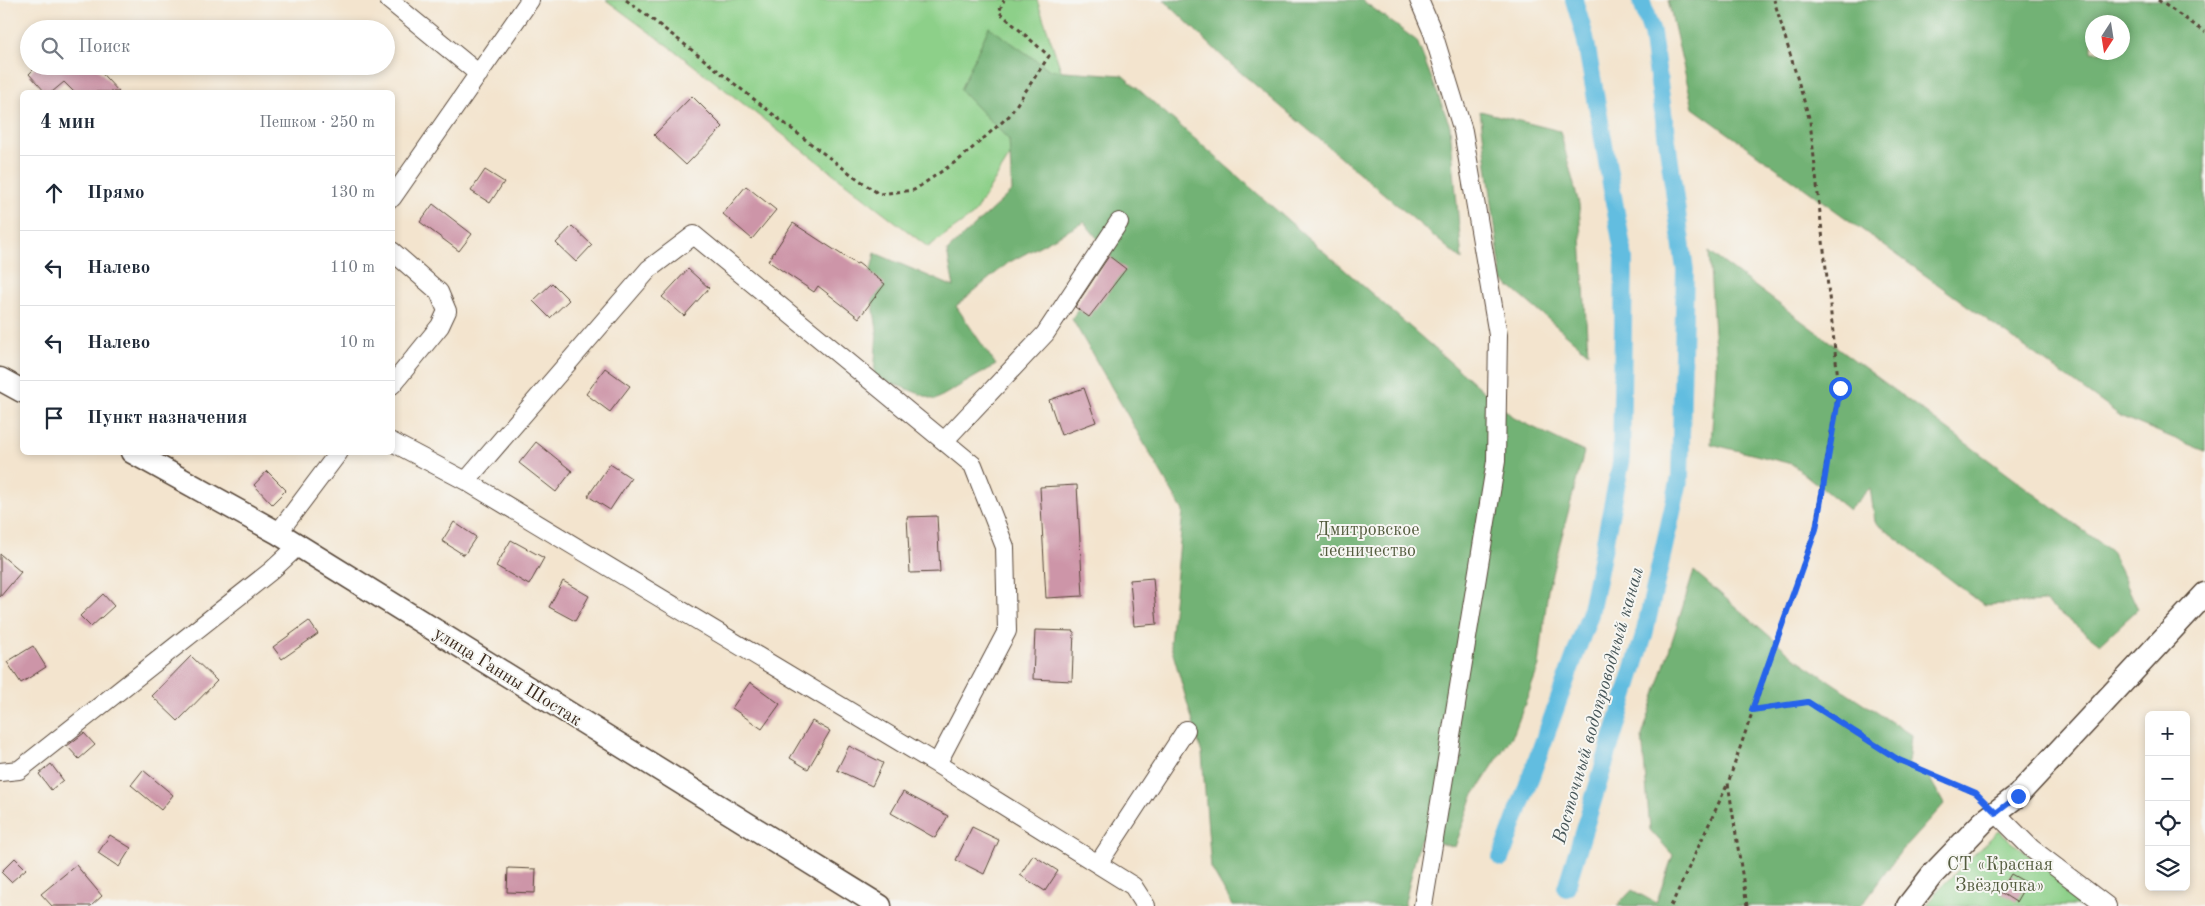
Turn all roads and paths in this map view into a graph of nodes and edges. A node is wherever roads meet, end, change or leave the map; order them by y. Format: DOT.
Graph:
graph roads {
  1 [pos="389,0"];
  2 [pos="530,0"];
  3 [pos="626,0"];
  4 [pos="1004,0"];
  5 [pos="1420,0"];
  6 [pos="1774,0"];
  7 [pos="2158,0"];
  8 [pos="2205,32"];
  9 [pos="479,74"];
  10 [pos="395,194"];
  11 [pos="1119,222"];
  12 [pos="395,254"];
  13 [pos="0,378"];
  14 [pos="395,381"];
  15 [pos="20,390"];
  16 [pos="944,441"];
  17 [pos="395,444"];
  18 [pos="137,455"];
  19 [pos="337,455"];
  20 [pos="466,481"];
  21 [pos="278,533"];
  22 [pos="298,546"];
  23 [pos="2205,594"];
  24 [pos="1752,710"];
  25 [pos="1186,730"];
  26 [pos="937,764"];
  27 [pos="0,772"];
  28 [pos="1728,783"];
  29 [pos="1996,813"];
  30 [pos="1098,864"];
  31 [pos="880,906"];
  32 [pos="1146,906"];
  33 [pos="1423,906"];
  34 [pos="1671,906"];
  35 [pos="1747,906"];
  36 [pos="1908,906"];
  37 [pos="2107,906"];
  1 -- 9 [label="street"];
  2 -- 9 [label="street"];
  3 -- 4 [label="path"];
  5 -- 33 [label="street"];
  6 -- 24 [label="path"];
  7 -- 8 [label="path"];
  9 -- 10 [label="street"];
  11 -- 16 [label="street"];
  12 -- 14 [label="street"];
  13 -- 15 [label="main road"];
  16 -- 20 [label="street"];
  16 -- 26 [label="street"];
  17 -- 20 [label="street"];
  18 -- 21 [label="main road, улица Ганны Шостак"];
  19 -- 21 [label="street"];
  20 -- 26 [label="street"];
  21 -- 22 [label="main road, улица Ганны Шостак"];
  22 -- 27 [label="street"];
  22 -- 31 [label="main road, улица Ганны Шостак"];
  23 -- 29 [label="main road"];
  24 -- 28 [label="path"];
  24 -- 29 [label="path"];
  25 -- 30 [label="street"];
  26 -- 30 [label="street"];
  28 -- 34 [label="path"];
  28 -- 35 [label="path"];
  29 -- 36 [label="main road"];
  29 -- 37 [label="street"];
  30 -- 32 [label="street"];
}
